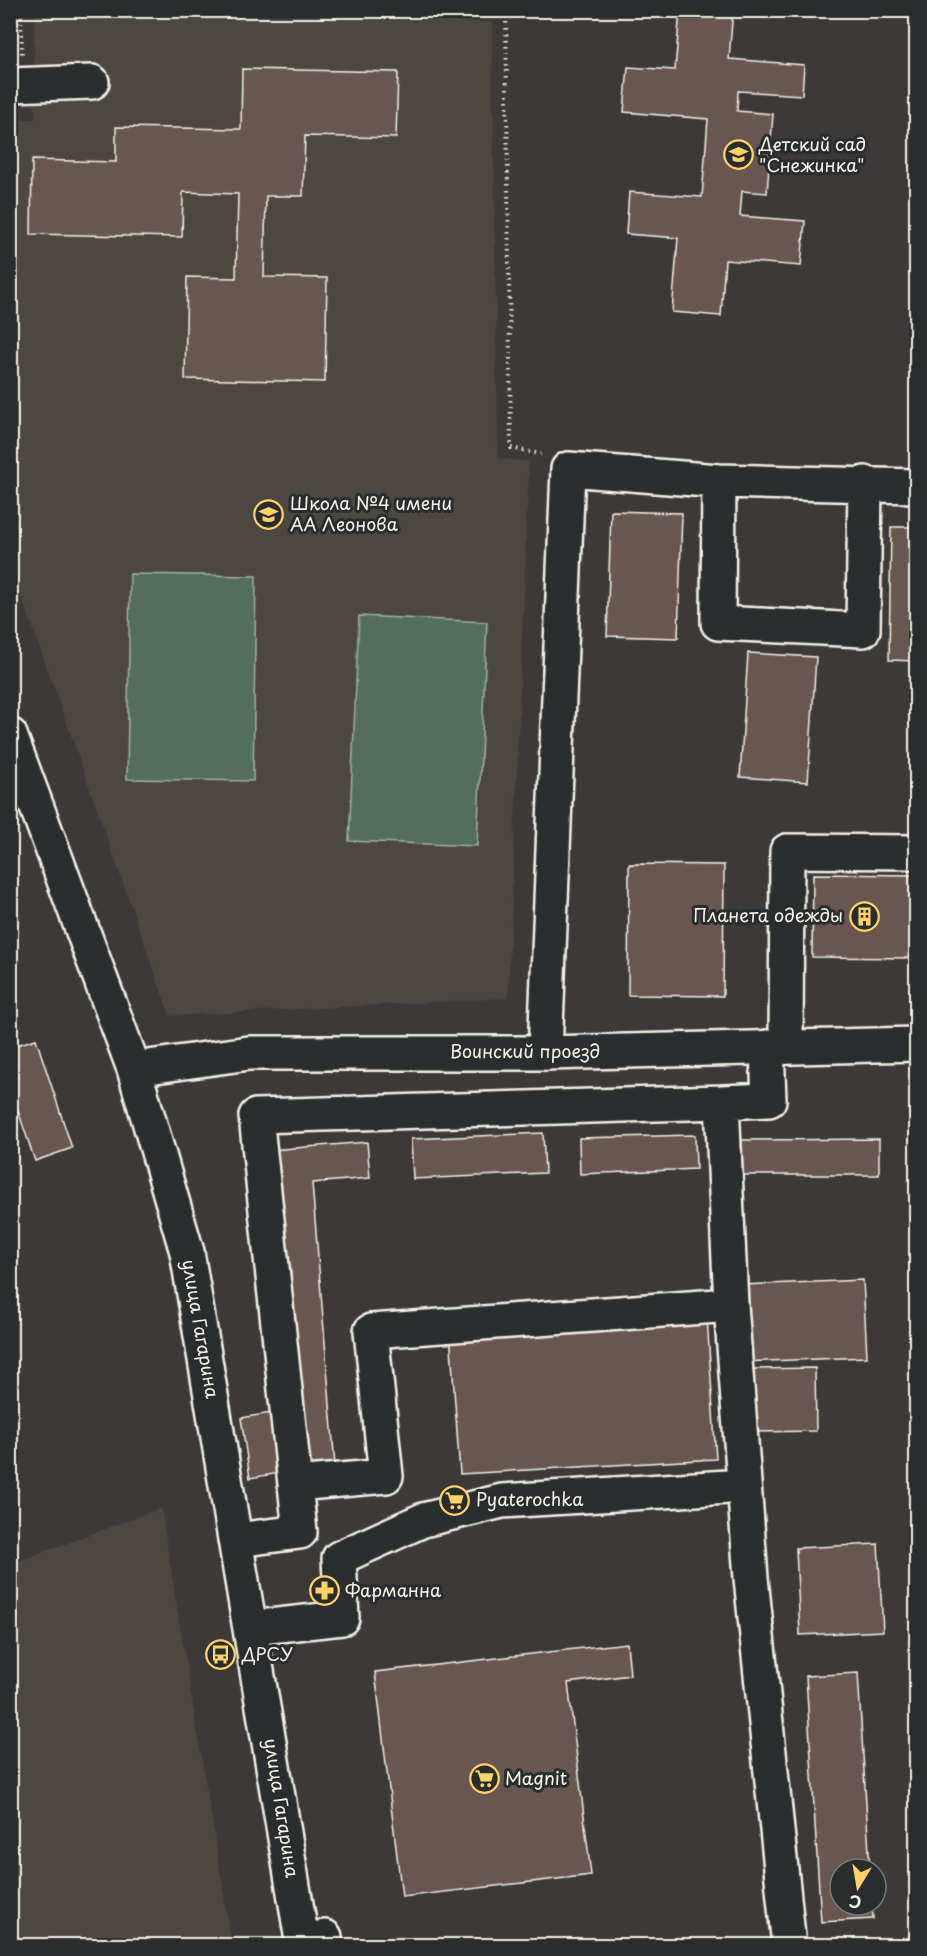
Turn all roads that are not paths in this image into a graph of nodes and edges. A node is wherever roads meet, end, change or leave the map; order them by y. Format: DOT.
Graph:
graph roads {
  1 [pos="92,82"];
  2 [pos="17,85"];
  3 [pos="719,481"];
  4 [pos="865,483"];
  5 [pos="916,486"];
  6 [pos="10,735"];
  7 [pos="916,852"];
  8 [pos="916,1044"];
  9 [pos="776,1047"];
  10 [pos="545,1053"];
  11 [pos="135,1069"];
  12 [pos="722,1102"];
  13 [pos="731,1305"];
  14 [pos="295,1484"];
  15 [pos="744,1486"];
  16 [pos="236,1540"];
  17 [pos="250,1628"];
  18 [pos="310,1941"];
  19 [pos="789,1946"];
  1 -- 2 [label="main road"];
  3 -- 4 [label="main road"];
  3 -- 4 [label="main road"];
  3 -- 10 [label="main road"];
  4 -- 5 [label="main road"];
  6 -- 11 [label="main road, улица Гагарина"];
  7 -- 9 [label="main road"];
  8 -- 9 [label="main road, Воинский проезд"];
  9 -- 10 [label="main road, Воинский проезд"];
  9 -- 12 [label="main road"];
  10 -- 11 [label="main road, Воинский проезд"];
  11 -- 16 [label="main road, улица Гагарина"];
  12 -- 13 [label="main road"];
  12 -- 14 [label="main road"];
  13 -- 14 [label="main road"];
  13 -- 15 [label="main road"];
  14 -- 16 [label="main road"];
  15 -- 17 [label="main road"];
  15 -- 19 [label="main road"];
  16 -- 17 [label="main road, улица Гагарина"];
  17 -- 18 [label="main road, улица Гагарина"];
}
